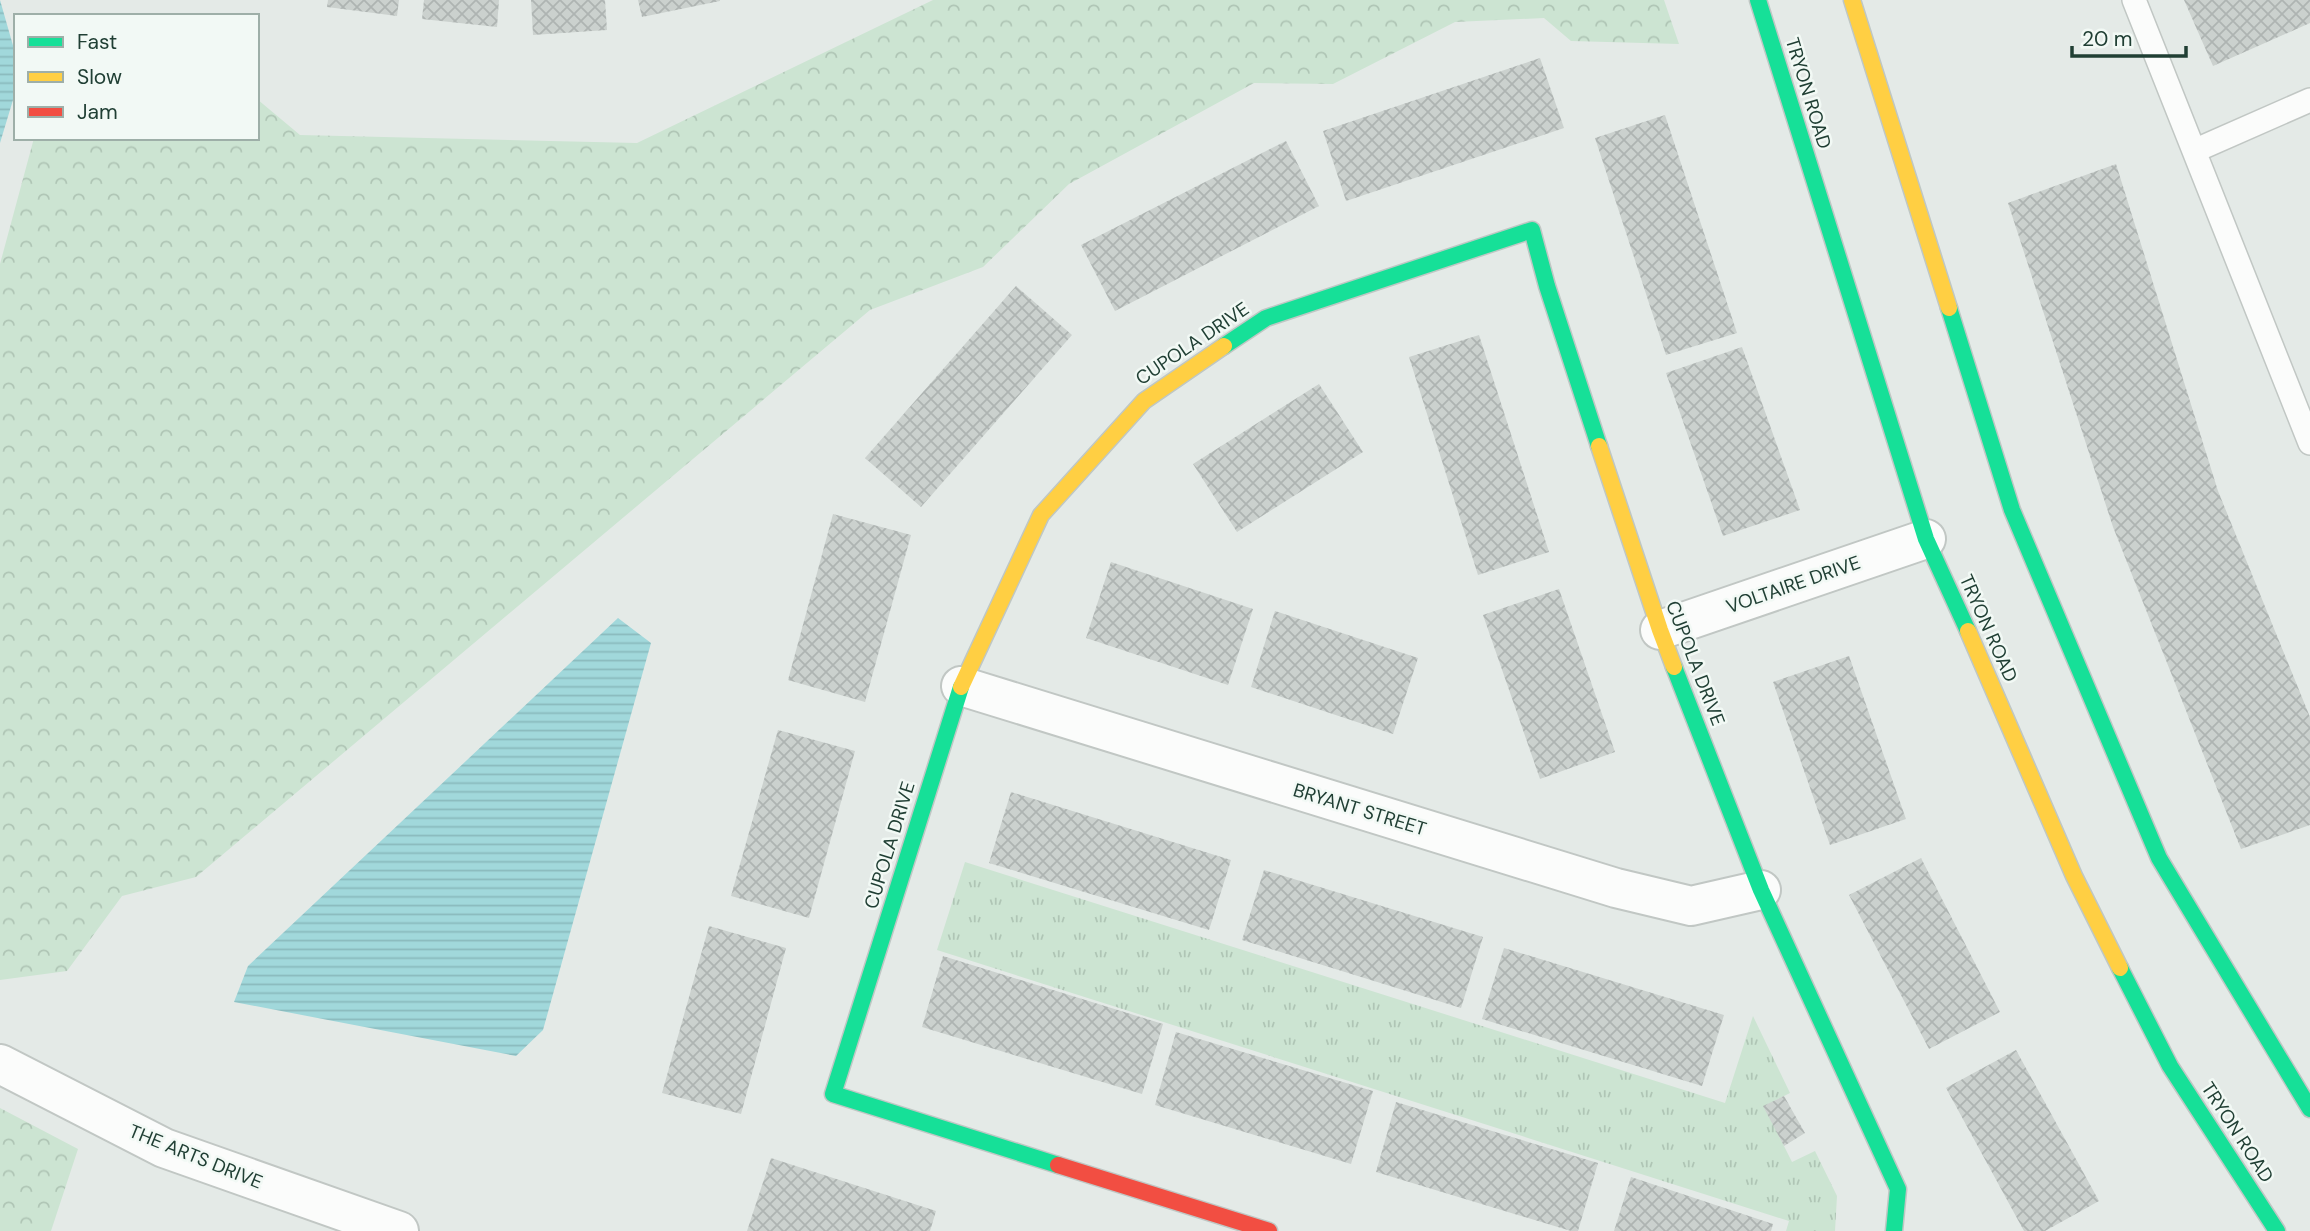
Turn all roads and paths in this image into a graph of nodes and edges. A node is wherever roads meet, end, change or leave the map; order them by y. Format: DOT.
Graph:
graph roads {
  1 [pos="1758,0"];
  2 [pos="1852,0"];
  3 [pos="2134,0"];
  4 [pos="2310,100"];
  5 [pos="2194,151"];
  6 [pos="2310,443"];
  7 [pos="1926,539"];
  8 [pos="1660,630"];
  9 [pos="961,686"];
  10 [pos="1761,890"];
  11 [pos="0,1064"];
  12 [pos="2310,1109"];
  13 [pos="399,1231"];
  14 [pos="1269,1231"];
  15 [pos="1894,1231"];
  16 [pos="2277,1231"];
  1 -- 7 [label="street, TRYON ROAD"];
  2 -- 12 [label="street"];
  3 -- 5 [label="lane"];
  4 -- 5 [label="lane"];
  5 -- 6 [label="lane"];
  7 -- 8 [label="street, VOLTAIRE DRIVE"];
  7 -- 16 [label="street, TRYON ROAD"];
  8 -- 9 [label="street, CUPOLA DRIVE"];
  8 -- 10 [label="street, CUPOLA DRIVE"];
  9 -- 10 [label="street, BRYANT STREET"];
  9 -- 14 [label="street, CUPOLA DRIVE"];
  10 -- 15 [label="street, CUPOLA DRIVE"];
  11 -- 13 [label="street, THE ARTS DRIVE"];
}
